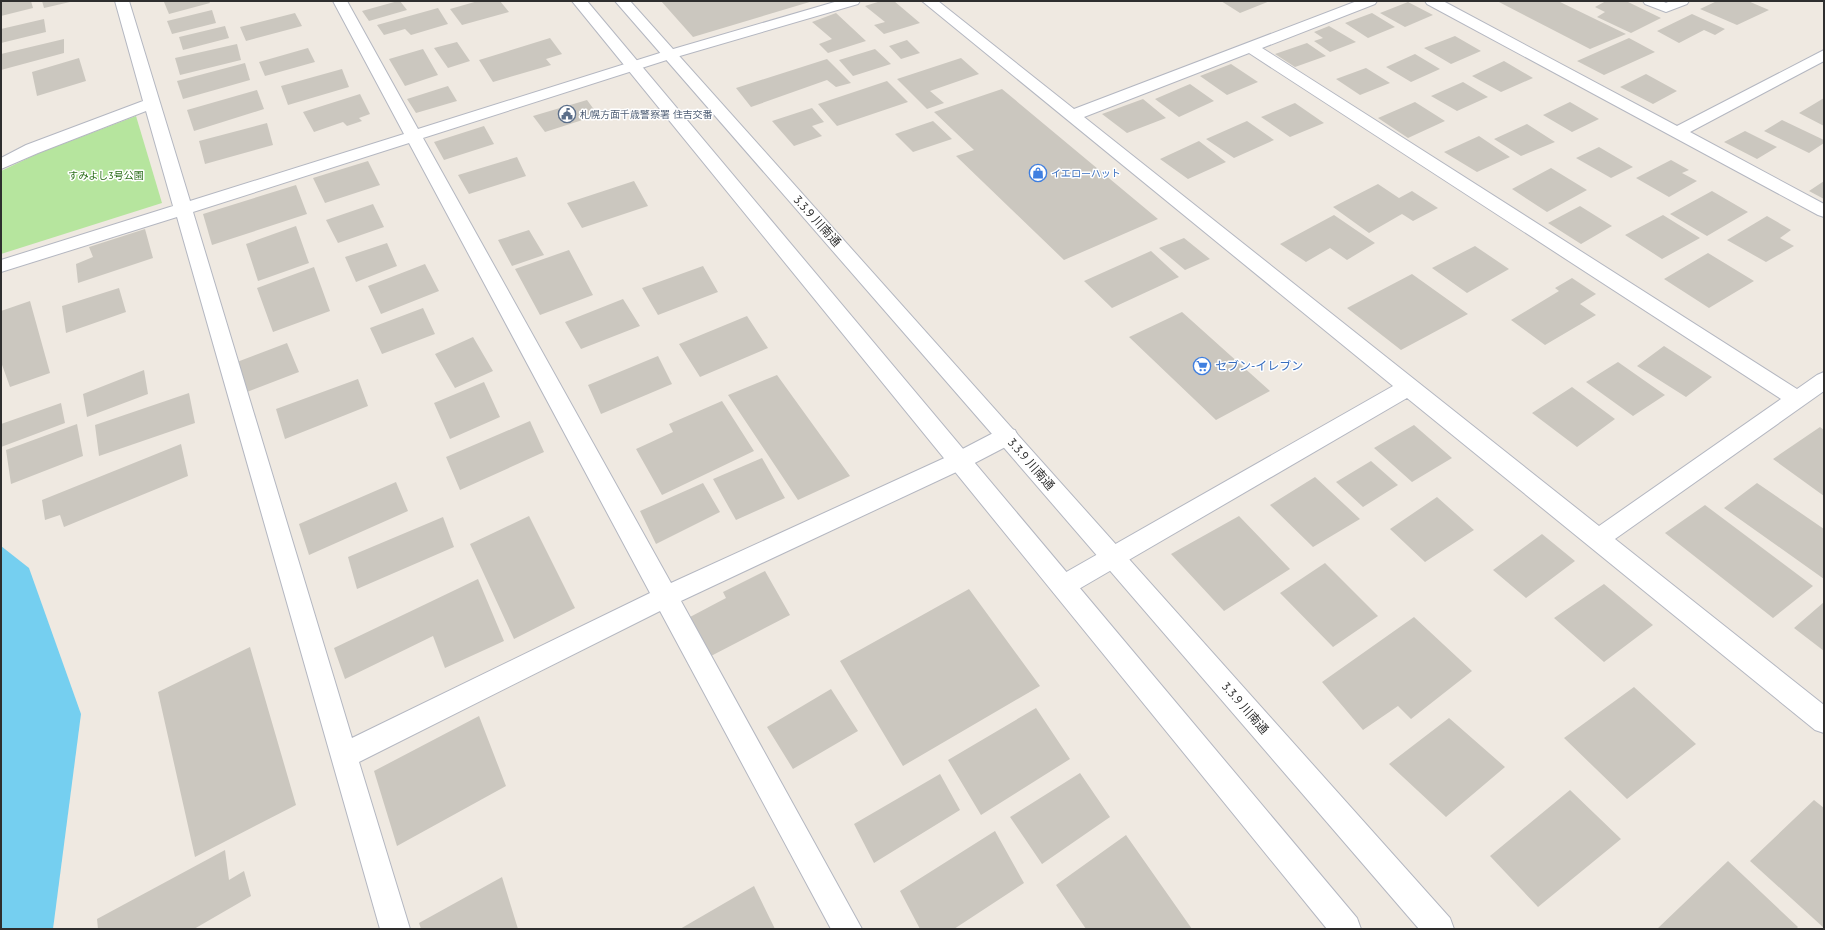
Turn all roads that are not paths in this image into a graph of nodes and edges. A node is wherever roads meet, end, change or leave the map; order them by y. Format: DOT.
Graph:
graph roads {
  1 [pos="122,1"];
  2 [pos="340,1"];
  3 [pos="579,1"];
  4 [pos="622,1"];
  5 [pos="853,1"];
  6 [pos="929,1"];
  7 [pos="1370,1"];
  8 [pos="1432,1"];
  9 [pos="1650,1"];
  10 [pos="1682,1"];
  11 [pos="1250,47"];
  12 [pos="668,55"];
  13 [pos="1824,55"];
  14 [pos="633,66"];
  15 [pos="152,103"];
  16 [pos="1072,116"];
  17 [pos="1678,132"];
  18 [pos="414,136"];
  19 [pos="1,164"];
  20 [pos="183,208"];
  21 [pos="1824,210"];
  22 [pos="1,266"];
  23 [pos="1824,380"];
  24 [pos="1409,387"];
  25 [pos="1797,399"];
  26 [pos="1007,436"];
  27 [pos="960,461"];
  28 [pos="1598,539"];
  29 [pos="1112,557"];
  30 [pos="1063,586"];
  31 [pos="665,597"];
  32 [pos="1824,720"];
  33 [pos="344,756"];
  34 [pos="395,929"];
  35 [pos="846,929"];
  36 [pos="1346,929"];
  37 [pos="1439,929"];
  1 -- 15 [label="street"];
  2 -- 18 [label="street"];
  3 -- 14 [label="street"];
  4 -- 12 [label="street, 3.3.9 川南通"];
  5 -- 12 [label="street"];
  6 -- 16 [label="street"];
  7 -- 11 [label="street"];
  8 -- 17 [label="street"];
  9 -- 10 [label="street"];
  11 -- 16 [label="street"];
  11 -- 25 [label="street"];
  12 -- 14 [label="street"];
  12 -- 26 [label="street, 3.3.9 川南通"];
  13 -- 17 [label="street"];
  14 -- 18 [label="street"];
  14 -- 27 [label="street"];
  15 -- 19 [label="street"];
  15 -- 20 [label="street"];
  16 -- 24 [label="street"];
  17 -- 21 [label="street"];
  18 -- 20 [label="street"];
  18 -- 31 [label="street"];
  20 -- 22 [label="street"];
  20 -- 33 [label="street"];
  23 -- 25 [label="street"];
  24 -- 28 [label="street"];
  24 -- 29 [label="street"];
  25 -- 28 [label="street"];
  26 -- 27 [label="street"];
  26 -- 29 [label="street, 3.3.9 川南通"];
  27 -- 30 [label="street"];
  27 -- 31 [label="street"];
  28 -- 32 [label="street"];
  29 -- 30 [label="street"];
  29 -- 37 [label="street, 3.3.9 川南通"];
  30 -- 36 [label="street"];
  31 -- 33 [label="street"];
  31 -- 35 [label="street"];
  33 -- 34 [label="street"];
}
